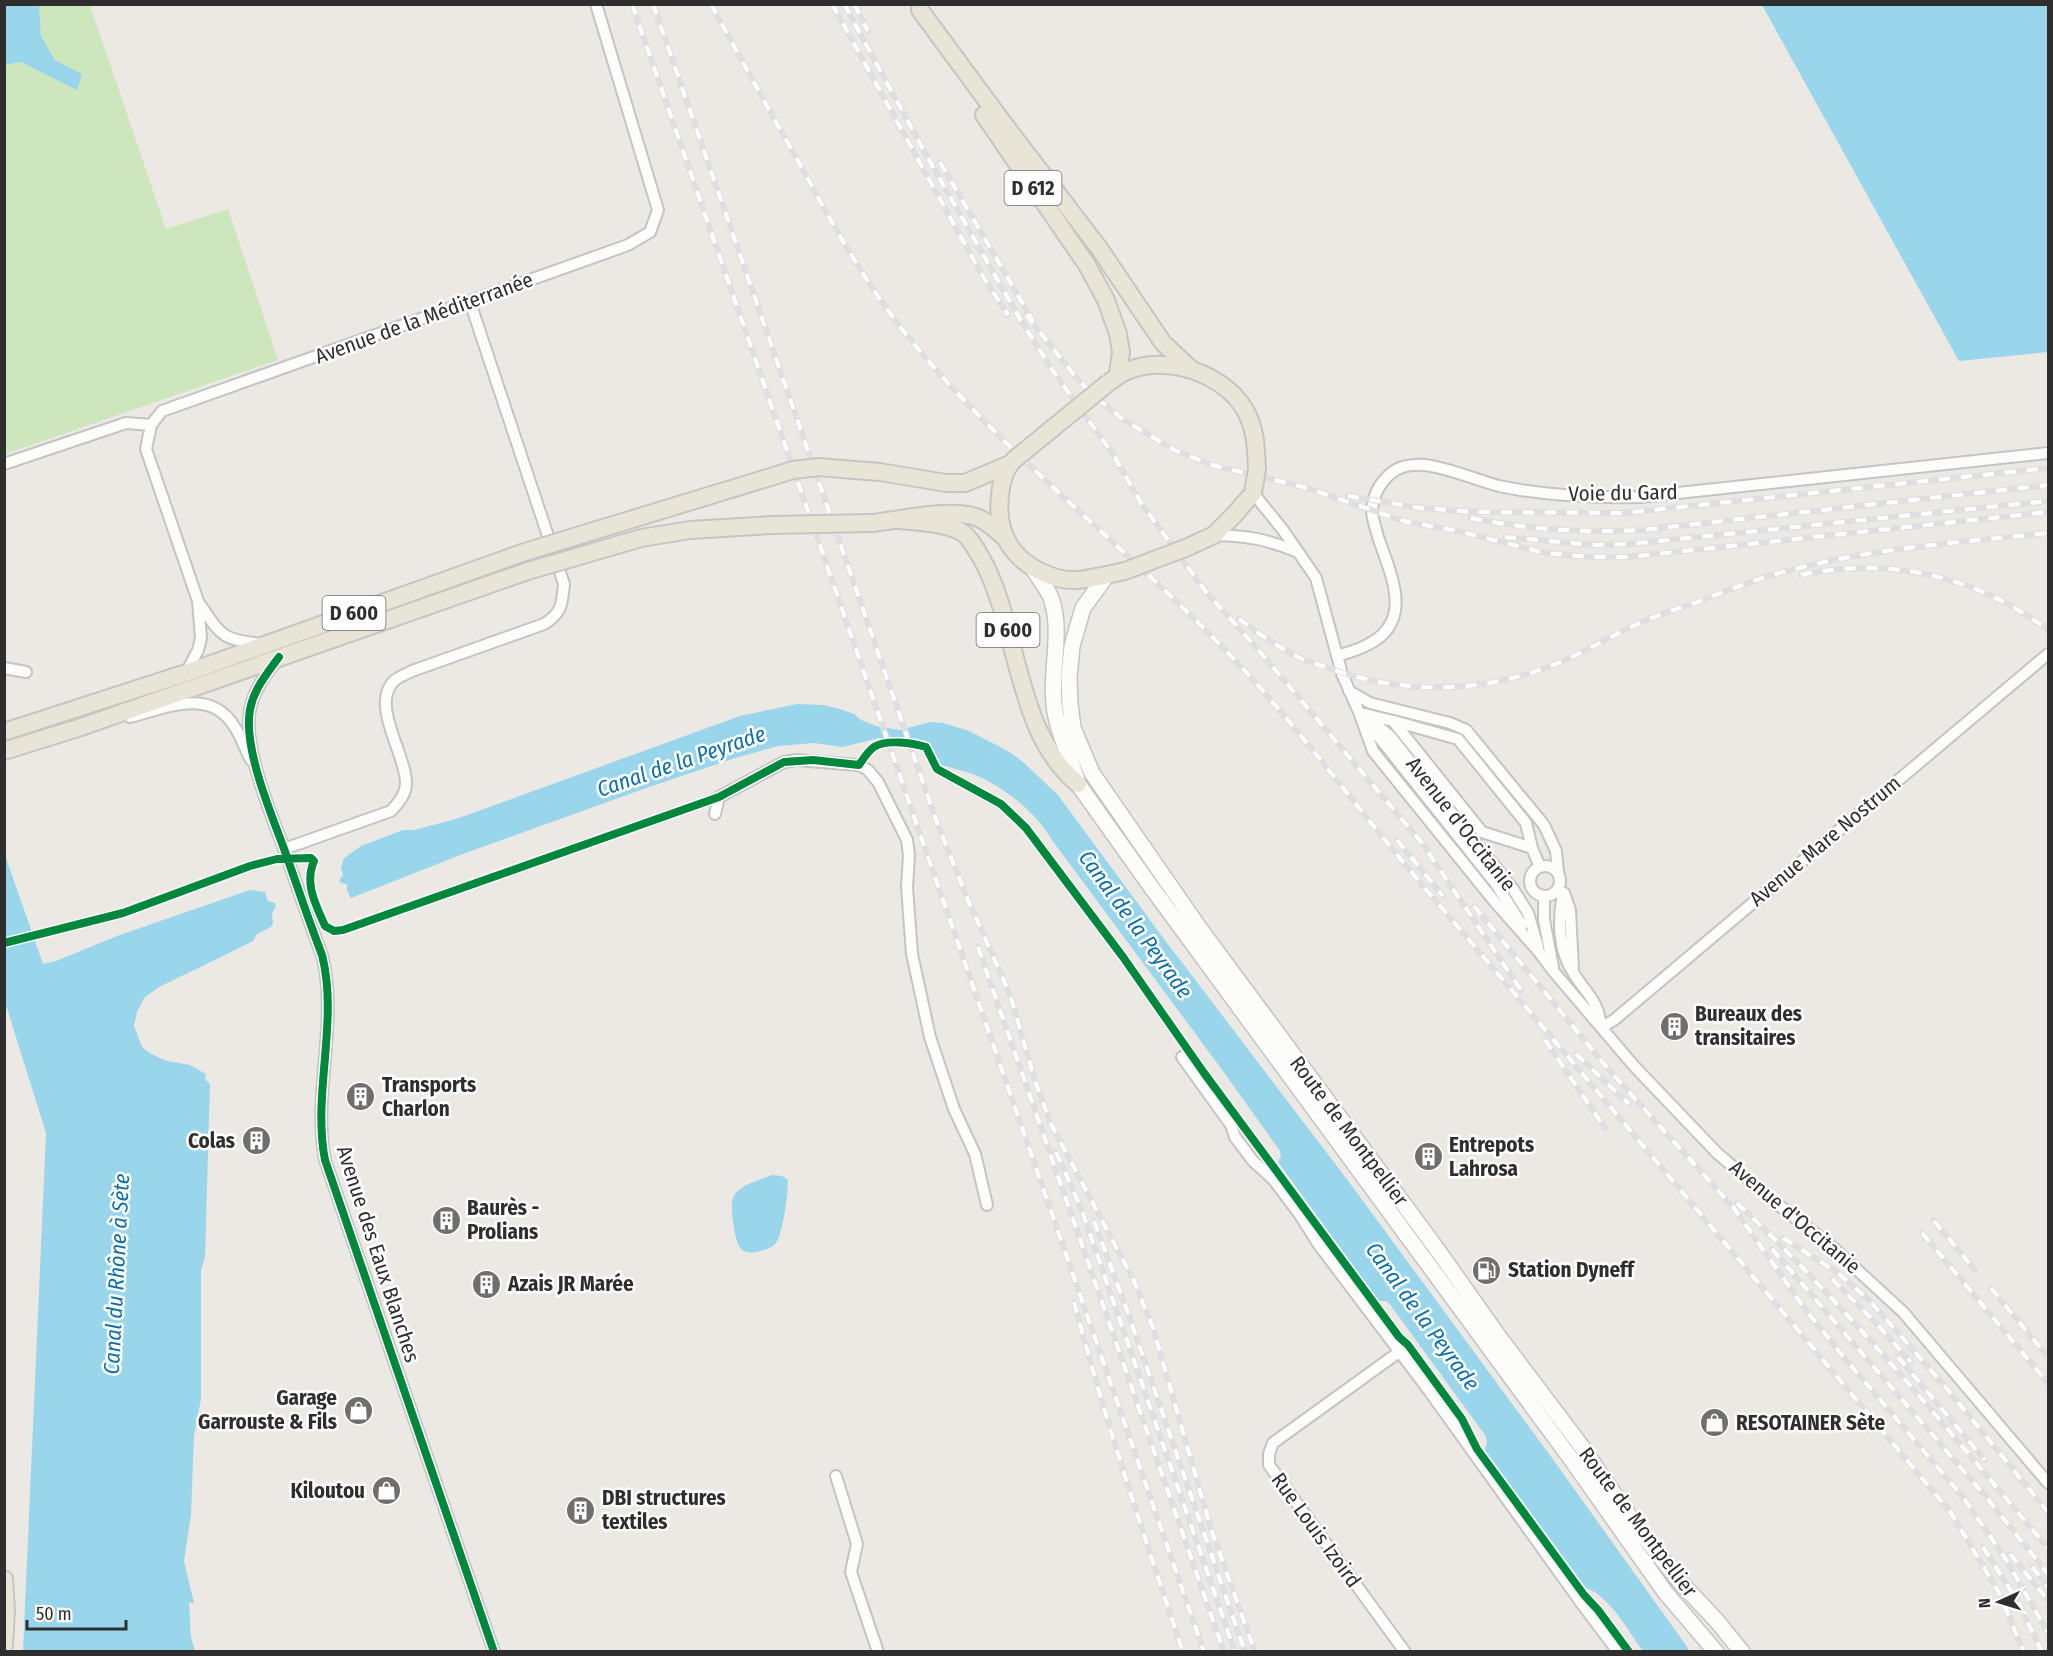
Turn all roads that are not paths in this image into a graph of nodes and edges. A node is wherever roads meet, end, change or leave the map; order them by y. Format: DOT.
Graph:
graph roads {
  1 [pos="596,4"];
  2 [pos="918,7"];
  3 [pos="470,303"];
  4 [pos="1191,369"];
  5 [pos="1113,379"];
  6 [pos="151,425"];
  7 [pos="2049,453"];
  8 [pos="1012,462"];
  9 [pos="4,464"];
  10 [pos="1253,493"];
  11 [pos="900,520"];
  12 [pos="1214,535"];
  13 [pos="1003,536"];
  14 [pos="1299,553"];
  15 [pos="1034,570"];
  16 [pos="1107,575"];
  17 [pos="198,601"];
  18 [pos="265,644"];
  19 [pos="2049,654"];
  20 [pos="1337,656"];
  21 [pos="279,657"];
  22 [pos="4,668"];
  23 [pos="26,672"];
  24 [pos="186,673"];
  25 [pos="1349,691"];
  26 [pos="1359,712"];
  27 [pos="1394,721"];
  28 [pos="78,728"];
  29 [pos="4,732"];
  30 [pos="4,751"];
  31 [pos="258,774"];
  32 [pos="1078,784"];
  33 [pos="715,814"];
  34 [pos="1532,848"];
  35 [pos="284,849"];
  36 [pos="1540,867"];
  37 [pos="1558,872"];
  38 [pos="1562,889"];
  39 [pos="1544,896"];
  40 [pos="1539,952"];
  41 [pos="1554,972"];
  42 [pos="1602,1027"];
  43 [pos="1182,1057"];
  44 [pos="987,1205"];
  45 [pos="1399,1352"];
  46 [pos="836,1476"];
  47 [pos="2049,1483"];
  48 [pos="4,1579"];
  49 [pos="4,1645"];
  50 [pos="494,1652"];
  51 [pos="878,1652"];
  52 [pos="1405,1652"];
  53 [pos="1618,1652"];
  54 [pos="1716,1652"];
  55 [pos="1742,1652"];
  1 -- 3 [label="street, Avenue de la Méditerranée"];
  2 -- 4 [label="main road, D 612"];
  2 -- 5 [label="main road, D 612"];
  3 -- 6 [label="street, Avenue de la Méditerranée"];
  3 -- 35 [label="street"];
  4 -- 5 [label="main road"];
  4 -- 10 [label="main road, bridge"];
  5 -- 8 [label="main road, bridge"];
  6 -- 9 [label="street"];
  6 -- 17 [label="street"];
  7 -- 20 [label="street, Voie du Gard"];
  8 -- 13 [label="main road"];
  8 -- 18 [label="main road, D 600, bridge"];
  10 -- 12 [label="main road"];
  10 -- 14 [label="street, Avenue d'Occitanie"];
  11 -- 13 [label="main road, D 600"];
  11 -- 21 [label="main road, D 600, bridge"];
  11 -- 32 [label="main road, D 600"];
  12 -- 14 [label="street"];
  12 -- 16 [label="main road, bridge"];
  13 -- 15 [label="main road"];
  14 -- 20 [label="street, Avenue d'Occitanie"];
  15 -- 16 [label="main road"];
  15 -- 32 [label="main road, Route de Montpellier"];
  16 -- 55 [label="main road, Route de Montpellier"];
  17 -- 18 [label="street"];
  17 -- 24 [label="street"];
  18 -- 24 [label="main road, D 600"];
  19 -- 42 [label="street, Avenue Mare Nostrum"];
  20 -- 25 [label="street, Avenue d'Occitanie"];
  21 -- 28 [label="main road, D 600"];
  21 -- 31 [label="street, Avenue des Eaux Blanches"];
  22 -- 23 [label="street"];
  24 -- 29 [label="main road, D 600"];
  25 -- 26 [label="street, Avenue d'Occitanie"];
  25 -- 37 [label="street"];
  26 -- 27 [label="street"];
  26 -- 40 [label="street, Avenue d'Occitanie"];
  26 -- 40 [label="street, Avenue d'Occitanie"];
  27 -- 34 [label="street"];
  27 -- 34 [label="street"];
  28 -- 30 [label="main road, D 600"];
  28 -- 31 [label="street, Avenue des Eaux Blanches"];
  31 -- 35 [label="street, Avenue des Eaux Blanches"];
  32 -- 54 [label="main road, Route de Montpellier"];
  33 -- 44 [label="street"];
  34 -- 36 [label="street"];
  35 -- 50 [label="street, Avenue des Eaux Blanches"];
  36 -- 37 [label="street"];
  36 -- 39 [label="street"];
  37 -- 38 [label="street"];
  38 -- 39 [label="street"];
  38 -- 42 [label="street"];
  39 -- 41 [label="street"];
  40 -- 41 [label="street, Avenue d'Occitanie"];
  41 -- 42 [label="street, Avenue d'Occitanie"];
  42 -- 47 [label="street, Avenue d'Occitanie"];
  43 -- 45 [label="street"];
  45 -- 52 [label="street, Rue Louis Izoird"];
  45 -- 53 [label="street"];
  46 -- 51 [label="street"];
  48 -- 49 [label="main road"];
}
